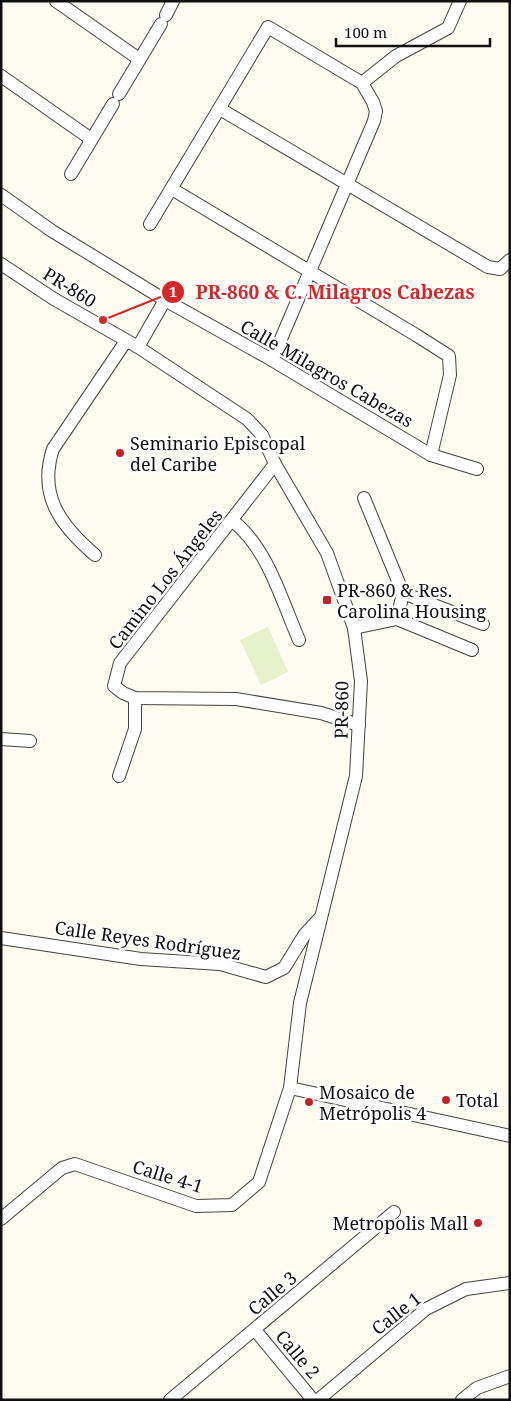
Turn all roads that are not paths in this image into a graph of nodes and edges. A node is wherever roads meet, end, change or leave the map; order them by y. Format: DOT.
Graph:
graph roads {
  1 [pos="56,1"];
  2 [pos="174,1"];
  3 [pos="460,1"];
  4 [pos="139,59"];
  5 [pos="1,76"];
  6 [pos="362,84"];
  7 [pos="220,109"];
  8 [pos="91,140"];
  9 [pos="71,174"];
  10 [pos="346,183"];
  11 [pos="172,189"];
  12 [pos="1,195"];
  13 [pos="150,224"];
  14 [pos="510,260"];
  15 [pos="1,264"];
  16 [pos="309,271"];
  17 [pos="165,300"];
  18 [pos="126,341"];
  19 [pos="138,347"];
  20 [pos="272,360"];
  21 [pos="431,455"];
  22 [pos="275,464"];
  23 [pos="477,469"];
  24 [pos="364,498"];
  25 [pos="233,521"];
  26 [pos="95,555"];
  27 [pos="402,593"];
  28 [pos="397,619"];
  29 [pos="483,624"];
  30 [pos="354,628"];
  31 [pos="299,640"];
  32 [pos="472,650"];
  33 [pos="136,698"];
  34 [pos="359,725"];
  35 [pos="1,739"];
  36 [pos="30,741"];
  37 [pos="119,776"];
  38 [pos="320,918"];
  39 [pos="1,938"];
  40 [pos="290,1088"];
  41 [pos="510,1136"];
  42 [pos="394,1212"];
  43 [pos="1,1219"];
  44 [pos="510,1282"];
  45 [pos="255,1330"];
  46 [pos="510,1376"];
  47 [pos="170,1400"];
  48 [pos="313,1400"];
  49 [pos="318,1400"];
  50 [pos="462,1400"];
  1 -- 4 [label="street"];
  2 -- 4 [label="street"];
  3 -- 6 [label="street"];
  4 -- 8 [label="street"];
  5 -- 8 [label="street"];
  6 -- 7 [label="street"];
  6 -- 10 [label="street"];
  7 -- 10 [label="street"];
  7 -- 11 [label="street"];
  8 -- 9 [label="street"];
  10 -- 14 [label="street"];
  10 -- 16 [label="street"];
  11 -- 13 [label="street"];
  11 -- 16 [label="street"];
  12 -- 17 [label="street, Calle Milagros Cabezas"];
  15 -- 18 [label="street, PR-860 / PR-860"];
  16 -- 20 [label="street"];
  16 -- 21 [label="street"];
  17 -- 19 [label="street"];
  17 -- 20 [label="street, Calle Milagros Cabezas"];
  18 -- 19 [label="street, PR-860 / PR-860"];
  18 -- 26 [label="street"];
  19 -- 22 [label="street, PR-860 / PR-860"];
  20 -- 21 [label="street, Calle Milagros Cabezas"];
  21 -- 23 [label="street, Calle Milagros Cabezas"];
  22 -- 25 [label="street, Camino Los Ángeles"];
  22 -- 30 [label="street, PR-860 / PR-860"];
  24 -- 27 [label="street"];
  25 -- 31 [label="street"];
  25 -- 33 [label="street, Camino Los Ángeles"];
  27 -- 28 [label="street"];
  27 -- 29 [label="street"];
  28 -- 30 [label="street"];
  28 -- 32 [label="street"];
  30 -- 34 [label="street, PR-860 / PR-860"];
  33 -- 34 [label="street, Camino Los Ángeles"];
  33 -- 37 [label="street"];
  34 -- 38 [label="street, PR-860 / PR-860"];
  35 -- 36 [label="street"];
  38 -- 39 [label="street, Calle Reyes Rodríguez"];
  38 -- 40 [label="street, PR-860 / PR-860"];
  40 -- 41 [label="street"];
  40 -- 43 [label="street, Calle 4-1"];
  42 -- 45 [label="street, Calle 3"];
  44 -- 49 [label="street, Calle 1"];
  45 -- 47 [label="street, Calle 3"];
  45 -- 48 [label="street, Calle 2"];
  46 -- 50 [label="street"];
}
